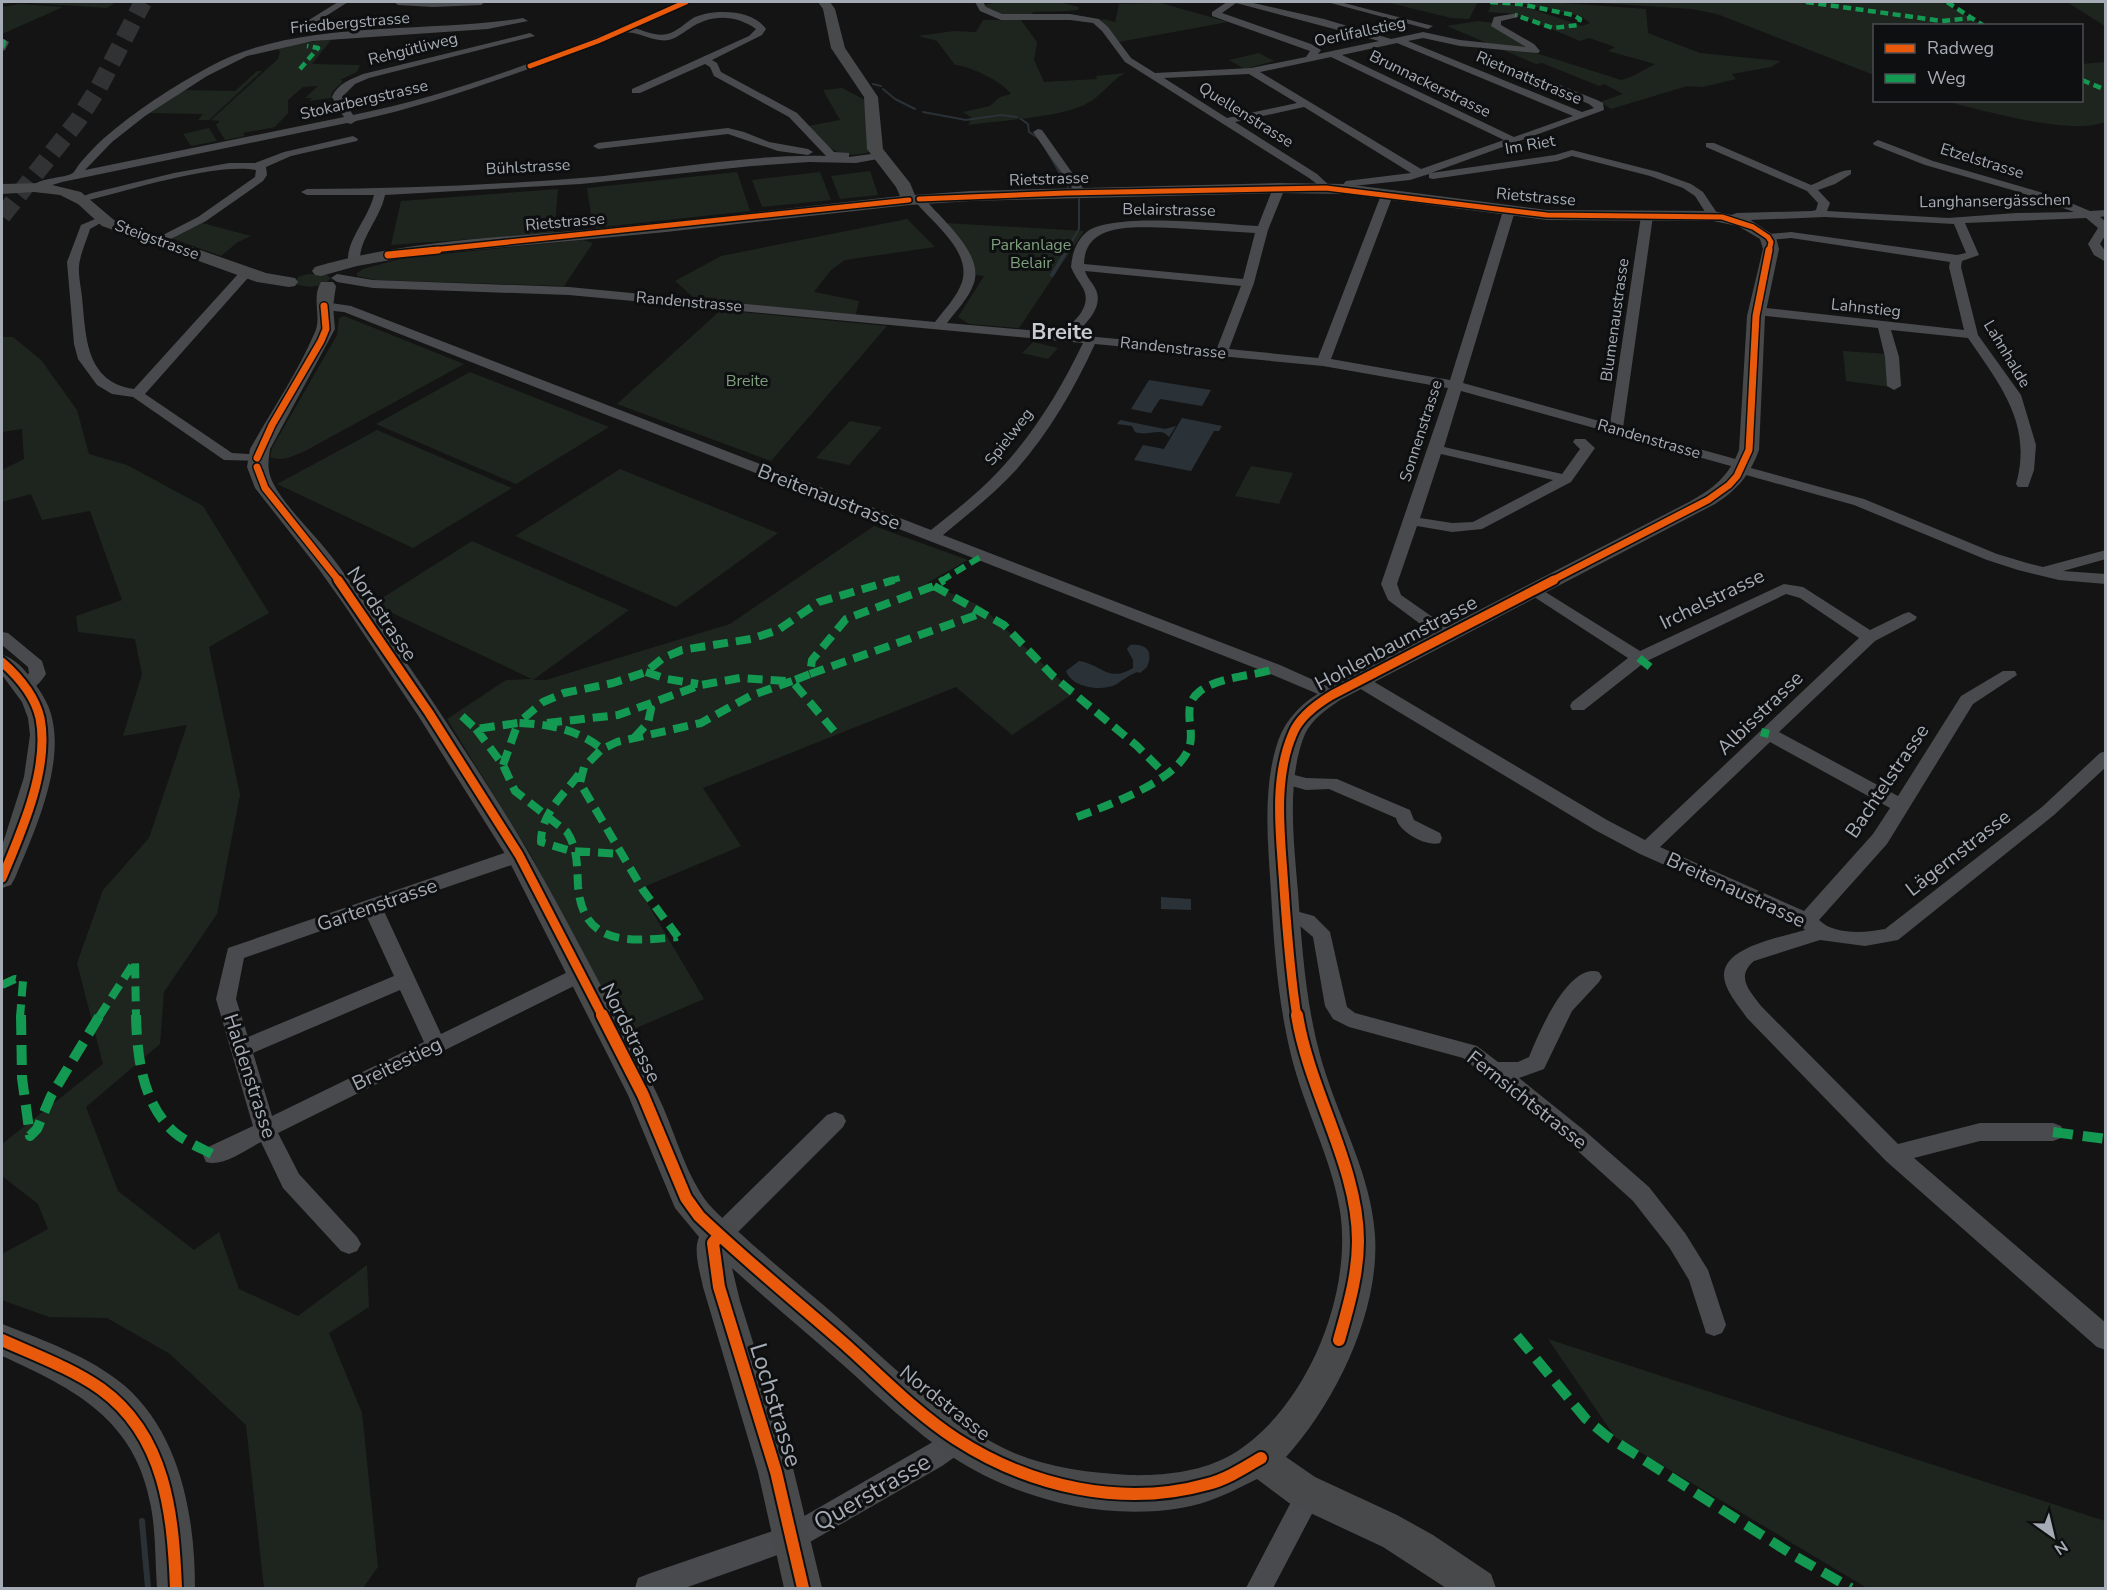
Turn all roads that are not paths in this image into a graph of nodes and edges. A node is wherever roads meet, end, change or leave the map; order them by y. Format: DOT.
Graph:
graph roads {
  1 [pos="344,2"];
  2 [pos="398,2"];
  3 [pos="481,2"];
  4 [pos="686,2"];
  5 [pos="824,2"];
  6 [pos="979,2"];
  7 [pos="1232,2"];
  8 [pos="1240,2"];
  9 [pos="1331,2"];
  10 [pos="1515,15"];
  11 [pos="523,21"];
  12 [pos="309,23"];
  13 [pos="1428,26"];
  14 [pos="626,29"];
  15 [pos="530,36"];
  16 [pos="2,40"];
  17 [pos="1394,41"];
  18 [pos="2,48"];
  19 [pos="1313,54"];
  20 [pos="1335,54"];
  21 [pos="705,60"];
  22 [pos="1251,71"];
  23 [pos="1522,73"];
  24 [pos="1150,74"];
  25 [pos="636,91"];
  26 [pos="1306,104"];
  27 [pos="1582,116"];
  28 [pos="351,121"];
  29 [pos="1227,122"];
  30 [pos="1038,132"];
  31 [pos="353,139"];
  32 [pos="1512,140"];
  33 [pos="1878,143"];
  34 [pos="1710,145"];
  35 [pos="598,146"];
  36 [pos="802,152"];
  37 [pos="831,154"];
  38 [pos="876,157"];
  39 [pos="752,163"];
  40 [pos="258,166"];
  41 [pos="1847,172"];
  42 [pos="79,175"];
  43 [pos="1414,175"];
  44 [pos="36,187"];
  45 [pos="1279,188"];
  46 [pos="1326,188"];
  47 [pos="2,189"];
  48 [pos="1345,189"];
  49 [pos="1811,189"];
  50 [pos="306,192"];
  51 [pos="380,192"];
  52 [pos="1081,193"];
  53 [pos="1387,195"];
  54 [pos="81,199"];
  55 [pos="914,199"];
  56 [pos="1509,211"];
  57 [pos="2106,213"];
  58 [pos="1813,214"];
  59 [pos="2088,215"];
  60 [pos="1647,216"];
  61 [pos="1721,217"];
  62 [pos="100,220"];
  63 [pos="1958,221"];
  64 [pos="1262,230"];
  65 [pos="1779,236"];
  66 [pos="159,241"];
  67 [pos="388,255"];
  68 [pos="2106,259"];
  69 [pos="1957,260"];
  70 [pos="354,261"];
  71 [pos="1077,267"];
  72 [pos="250,273"];
  73 [pos="1248,283"];
  74 [pos="318,287"];
  75 [pos="1757,311"];
  76 [pos="939,326"];
  77 [pos="1884,327"];
  78 [pos="1972,335"];
  79 [pos="1064,337"];
  80 [pos="1091,340"];
  81 [pos="1222,352"];
  82 [pos="1323,362"];
  83 [pos="1455,385"];
  84 [pos="1894,386"];
  85 [pos="137,394"];
  86 [pos="1616,430"];
  87 [pos="1580,442"];
  88 [pos="1436,449"];
  89 [pos="257,458"];
  90 [pos="1744,468"];
  91 [pos="1566,479"];
  92 [pos="2023,484"];
  93 [pos="1410,520"];
  94 [pos="932,537"];
  95 [pos="2106,554"];
  96 [pos="2038,572"];
  97 [pos="2106,579"];
  98 [pos="1533,591"];
  99 [pos="1909,617"];
  100 [pos="1448,636"];
  101 [pos="2,637"];
  102 [pos="1869,637"];
  103 [pos="1639,658"];
  104 [pos="2,662"];
  105 [pos="2009,675"];
  106 [pos="1360,681"];
  107 [pos="26,686"];
  108 [pos="1332,695"];
  109 [pos="1578,706"];
  110 [pos="1769,734"];
  111 [pos="2106,757"];
  112 [pos="1283,778"];
  113 [pos="1901,806"];
  114 [pos="1433,838"];
  115 [pos="1647,849"];
  116 [pos="519,855"];
  117 [pos="2,878"];
  118 [pos="372,907"];
  119 [pos="1285,915"];
  120 [pos="1814,926"];
  121 [pos="235,953"];
  122 [pos="581,974"];
  123 [pos="1592,977"];
  124 [pos="405,980"];
  125 [pos="436,1045"];
  126 [pos="240,1049"];
  127 [pos="1496,1071"];
  128 [pos="835,1121"];
  129 [pos="265,1129"];
  130 [pos="2053,1132"];
  131 [pos="1894,1154"];
  132 [pos="214,1155"];
  133 [pos="719,1236"];
  134 [pos="349,1244"];
  135 [pos="1714,1325"];
  136 [pos="2106,1339"];
  137 [pos="2,1340"];
  138 [pos="957,1440"];
  139 [pos="1261,1458"];
  140 [pos="1306,1492"];
  141 [pos="794,1537"];
  142 [pos="176,1588"];
  143 [pos="648,1588"];
  144 [pos="803,1588"];
  145 [pos="1259,1588"];
  146 [pos="1477,1588"];
  1 -- 12 [label="street"];
  2 -- 3 [label="street"];
  4 -- 14 [label="street, Stokarbergstrasse"];
  5 -- 38 [label="street"];
  6 -- 24 [label="street, Quellenstrasse"];
  7 -- 19 [label="street"];
  8 -- 17 [label="street, Rietmattstrasse"];
  9 -- 13 [label="street"];
  10 -- 17 [label="street, Oerlifallstieg"];
  11 -- 42 [label="street, Friedbergstrasse"];
  14 -- 21 [label="street"];
  14 -- 28 [label="street, Stokarbergstrasse"];
  15 -- 28 [label="street, Rehgütliweg"];
  16 -- 18 [label="street"];
  17 -- 20 [label="street, Oerlifallstieg"];
  17 -- 27 [label="street, Rietmattstrasse"];
  19 -- 20 [label="street, Oerlifallstieg"];
  19 -- 22 [label="street, Oerlifallstieg"];
  20 -- 32 [label="street, Brunnackerstrasse"];
  21 -- 25 [label="street"];
  21 -- 37 [label="street"];
  22 -- 24 [label="street, Oerlifallstieg"];
  22 -- 26 [label="street"];
  23 -- 27 [label="street, Rietmattstrasse"];
  24 -- 29 [label="street, Quellenstrasse"];
  26 -- 29 [label="street"];
  26 -- 43 [label="street"];
  27 -- 32 [label="street"];
  28 -- 42 [label="street, Stokarbergstrasse"];
  29 -- 46 [label="street, Quellenstrasse"];
  30 -- 52 [label="street, Rietstrasse"];
  31 -- 40 [label="street"];
  32 -- 43 [label="street"];
  33 -- 59 [label="street, Etzelstrasse"];
  34 -- 49 [label="street"];
  35 -- 36 [label="street"];
  36 -- 37 [label="street"];
  36 -- 39 [label="street, Bühlstrasse"];
  37 -- 38 [label="street"];
  38 -- 39 [label="street, Bühlstrasse"];
  38 -- 55 [label="street"];
  39 -- 51 [label="street, Bühlstrasse"];
  40 -- 54 [label="street"];
  40 -- 66 [label="street"];
  41 -- 49 [label="street"];
  42 -- 44 [label="street, Stokarbergstrasse"];
  43 -- 48 [label="street"];
  43 -- 61 [label="street, Im Riet"];
  44 -- 47 [label="street, Steigstrasse"];
  44 -- 54 [label="street, Steigstrasse"];
  45 -- 46 [label="street, Rietstrasse"];
  45 -- 52 [label="street, Rietstrasse"];
  45 -- 64 [label="street"];
  46 -- 48 [label="street, Rietstrasse"];
  48 -- 53 [label="street, Rietstrasse"];
  49 -- 58 [label="street"];
  50 -- 51 [label="street, Bühlstrasse"];
  51 -- 70 [label="street"];
  52 -- 55 [label="street, Rietstrasse"];
  53 -- 56 [label="street, Rietstrasse"];
  53 -- 82 [label="street"];
  54 -- 62 [label="street, Steigstrasse"];
  55 -- 67 [label="street, Rietstrasse"];
  55 -- 76 [label="street"];
  56 -- 60 [label="street, Rietstrasse"];
  56 -- 83 [label="street, Sonnenstrasse"];
  57 -- 59 [label="street, Langhansergässchen"];
  58 -- 61 [label="street, Rietstrasse"];
  58 -- 63 [label="street, Langhansergässchen"];
  58 -- 65 [label="street"];
  59 -- 63 [label="street, Langhansergässchen"];
  59 -- 68 [label="street"];
  60 -- 61 [label="street, Rietstrasse"];
  60 -- 86 [label="street, Blumenaustrasse"];
  61 -- 65 [label="street"];
  62 -- 66 [label="street, Steigstrasse"];
  62 -- 85 [label="street"];
  63 -- 69 [label="street"];
  64 -- 71 [label="street, Belairstrasse"];
  64 -- 73 [label="street"];
  65 -- 69 [label="street"];
  65 -- 75 [label="street"];
  66 -- 72 [label="street, Steigstrasse"];
  67 -- 70 [label="street, Rietstrasse"];
  67 -- 74 [label="street, Rietstrasse"];
  69 -- 78 [label="street, Lahnhalde"];
  70 -- 74 [label="street, Rietstrasse"];
  71 -- 73 [label="street"];
  71 -- 79 [label="street"];
  72 -- 74 [label="street, Steigstrasse"];
  72 -- 85 [label="street"];
  73 -- 81 [label="street"];
  74 -- 76 [label="street, Randenstrasse"];
  74 -- 89 [label="street"];
  74 -- 94 [label="street, Breitenaustrasse"];
  75 -- 77 [label="street, Lahnstieg"];
  75 -- 90 [label="street"];
  76 -- 79 [label="street, Randenstrasse"];
  77 -- 78 [label="street, Lahnstieg"];
  77 -- 84 [label="street"];
  78 -- 92 [label="street, Lahnhalde"];
  79 -- 80 [label="street, Randenstrasse"];
  80 -- 81 [label="street, Randenstrasse"];
  80 -- 94 [label="street, Spielweg"];
  81 -- 82 [label="street, Randenstrasse"];
  82 -- 83 [label="street, Randenstrasse"];
  83 -- 86 [label="street, Randenstrasse"];
  83 -- 88 [label="street, Sonnenstrasse"];
  85 -- 89 [label="street"];
  86 -- 90 [label="street, Randenstrasse"];
  87 -- 91 [label="street"];
  88 -- 91 [label="street"];
  88 -- 93 [label="street, Sonnenstrasse"];
  89 -- 116 [label="street, Nordstrasse"];
  90 -- 96 [label="street, Randenstrasse"];
  90 -- 98 [label="street, Hohlenbaumstrasse"];
  91 -- 93 [label="street"];
  93 -- 100 [label="street, Sonnenstrasse"];
  94 -- 108 [label="street, Breitenaustrasse"];
  95 -- 96 [label="street"];
  96 -- 97 [label="street, Randenstrasse"];
  98 -- 100 [label="street, Hohlenbaumstrasse"];
  98 -- 103 [label="street"];
  99 -- 102 [label="street, Albisstrasse"];
  100 -- 106 [label="street, Hohlenbaumstrasse"];
  101 -- 107 [label="street"];
  102 -- 103 [label="street, Irchelstrasse"];
  102 -- 110 [label="street, Albisstrasse"];
  103 -- 109 [label="street, Irchelstrasse"];
  104 -- 107 [label="street"];
  105 -- 113 [label="street, Bachtelstrasse"];
  106 -- 108 [label="street, Hohlenbaumstrasse"];
  106 -- 115 [label="street, Breitenaustrasse"];
  107 -- 117 [label="street"];
  108 -- 112 [label="street, Hohlenbaumstrasse"];
  110 -- 113 [label="street"];
  110 -- 115 [label="street, Albisstrasse"];
  111 -- 120 [label="street, Lägernstrasse"];
  112 -- 114 [label="street"];
  112 -- 119 [label="street, Hohlenbaumstrasse"];
  113 -- 120 [label="street, Bachtelstrasse"];
  115 -- 120 [label="street, Breitenaustrasse"];
  116 -- 118 [label="street, Gartenstrasse"];
  116 -- 122 [label="street, Nordstrasse"];
  118 -- 121 [label="street, Gartenstrasse"];
  118 -- 124 [label="street"];
  119 -- 127 [label="street, Fernsichtstrasse"];
  119 -- 139 [label="street, Hohlenbaumstrasse"];
  120 -- 131 [label="street, Breitenaustrasse"];
  121 -- 126 [label="street, Haldenstrasse"];
  122 -- 125 [label="street, Breitestieg"];
  122 -- 133 [label="street, Nordstrasse"];
  123 -- 127 [label="street"];
  124 -- 125 [label="street"];
  124 -- 126 [label="street"];
  125 -- 129 [label="street, Breitestieg"];
  126 -- 129 [label="street, Haldenstrasse"];
  127 -- 135 [label="street, Fernsichtstrasse"];
  128 -- 133 [label="street"];
  129 -- 132 [label="street, Breitestieg"];
  129 -- 134 [label="street, Haldenstrasse"];
  130 -- 131 [label="street"];
  131 -- 136 [label="street, Breitenaustrasse"];
  133 -- 138 [label="street, Nordstrasse"];
  133 -- 141 [label="street, Lochstrasse"];
  137 -- 142 [label="street"];
  138 -- 139 [label="street, Nordstrasse"];
  138 -- 141 [label="street, Querstrasse"];
  139 -- 140 [label="street"];
  140 -- 145 [label="street"];
  140 -- 146 [label="street"];
  141 -- 143 [label="street, Querstrasse"];
  141 -- 144 [label="street, Lochstrasse"];
}
